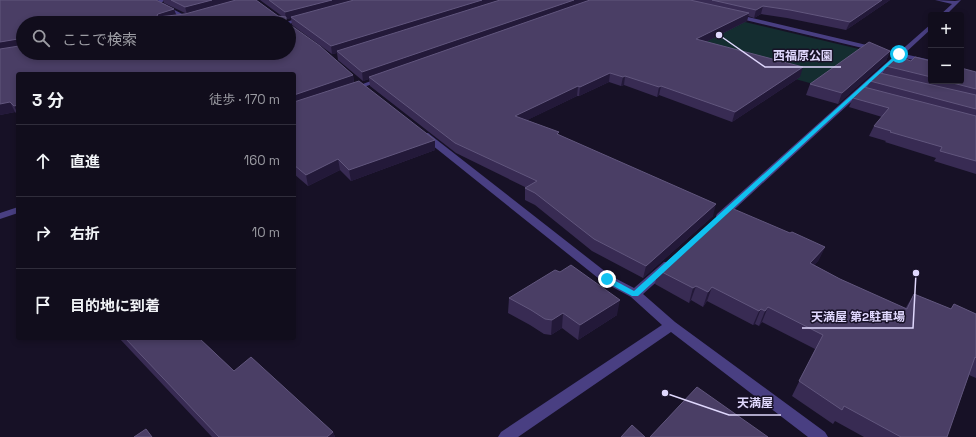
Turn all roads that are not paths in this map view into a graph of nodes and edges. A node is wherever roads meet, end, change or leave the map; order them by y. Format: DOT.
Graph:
graph roads {
  1 [pos="163,0"];
  2 [pos="937,0"];
  3 [pos="958,2"];
  4 [pos="946,12"];
  5 [pos="725,14"];
  6 [pos="187,16"];
  7 [pos="308,17"];
  8 [pos="296,20"];
  9 [pos="928,28"];
  10 [pos="884,51"];
  11 [pos="895,54"];
  12 [pos="928,61"];
  13 [pos="392,75"];
  14 [pos="351,77"];
  15 [pos="365,88"];
  16 [pos="341,93"];
  17 [pos="417,129"];
  18 [pos="16,211"];
  19 [pos="0,216"];
  20 [pos="711,225"];
  21 [pos="676,257"];
  22 [pos="635,294"];
  23 [pos="671,324"];
  24 [pos="506,437"];
  25 [pos="820,437"];
  1 -- 6 [label="street"];
  2 -- 3 [label="street"];
  3 -- 4 [label="street"];
  5 -- 10 [label="street"];
  7 -- 8 [label="street"];
  9 -- 11 [label="street"];
  11 -- 12 [label="street"];
  11 -- 20 [label="street"];
  13 -- 15 [label="street"];
  14 -- 15 [label="street"];
  15 -- 16 [label="street"];
  17 -- 22 [label="street"];
  18 -- 19 [label="street"];
  21 -- 22 [label="street"];
  22 -- 23 [label="street"];
  23 -- 24 [label="street"];
  23 -- 25 [label="street"];
}
